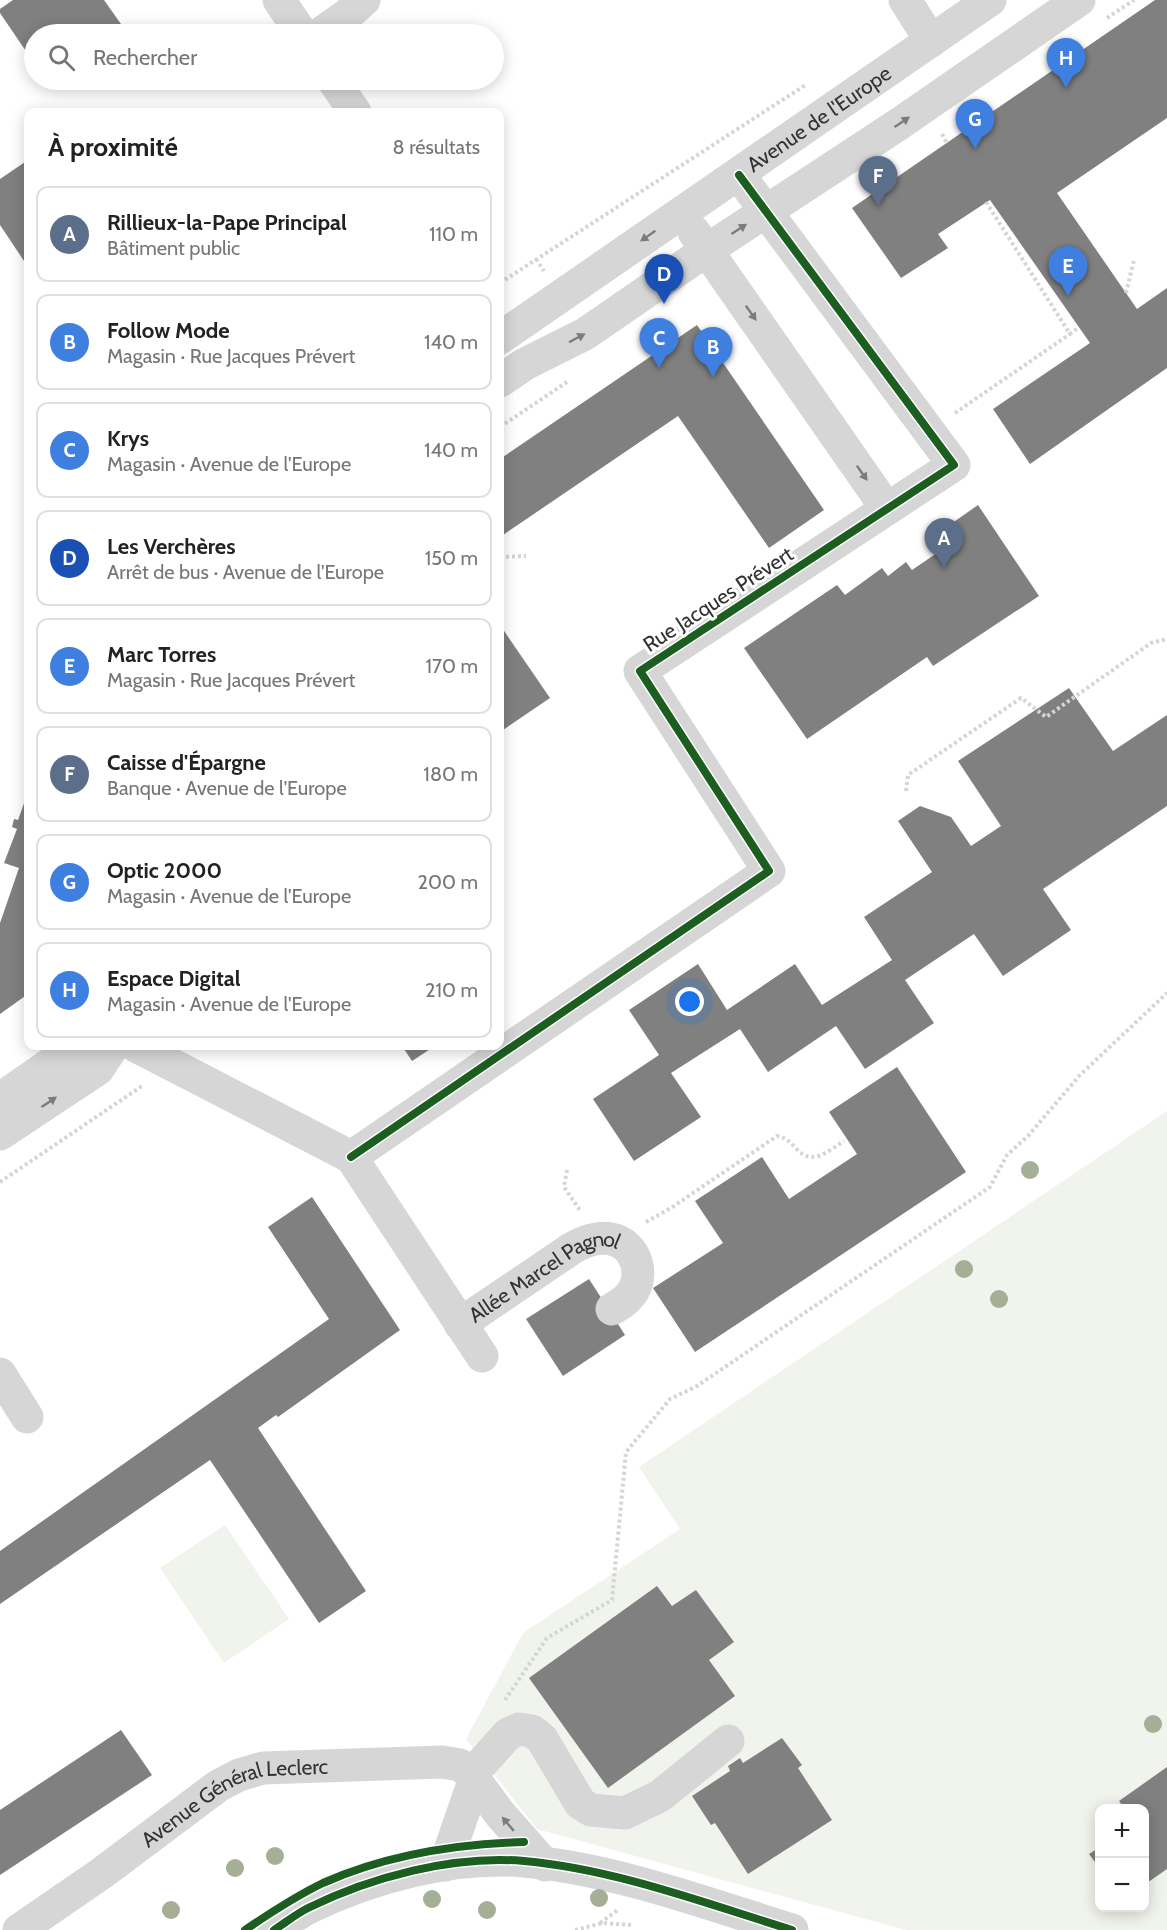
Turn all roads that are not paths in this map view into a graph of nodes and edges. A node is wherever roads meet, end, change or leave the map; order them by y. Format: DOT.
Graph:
graph roads {
  1 [pos="279,0"];
  2 [pos="364,0"];
  3 [pos="905,0"];
  4 [pos="990,0"];
  5 [pos="1079,0"];
  6 [pos="295,24"];
  7 [pos="333,24"];
  8 [pos="932,41"];
  9 [pos="340,90"];
  10 [pos="352,108"];
  11 [pos="739,175"];
  12 [pos="767,212"];
  13 [pos="681,214"];
  14 [pos="707,250"];
  15 [pos="504,331"];
  16 [pos="504,340"];
  17 [pos="512,373"];
  18 [pos="887,509"];
  19 [pos="70,1050"];
  20 [pos="110,1050"];
  21 [pos="144,1050"];
  22 [pos="0,1099"];
  23 [pos="0,1134"];
  24 [pos="351,1157"];
  25 [pos="612,1309"];
  26 [pos="460,1324"];
  27 [pos="482,1356"];
  28 [pos="0,1374"];
  29 [pos="27,1417"];
  30 [pos="728,1741"];
  31 [pos="471,1776"];
  32 [pos="445,1865"];
  33 [pos="545,1865"];
  34 [pos="19,1930"];
  35 [pos="274,1930"];
  36 [pos="792,1930"];
  1 -- 6 [label="street"];
  2 -- 7 [label="street"];
  3 -- 8 [label="street"];
  4 -- 8 [label="street, Avenue de l'Europe"];
  12 -- 5 [label="street, one-way"];
  8 -- 11 [label="street, Avenue de l'Europe"];
  9 -- 10 [label="street"];
  11 -- 12 [label="street, Rue Jacques Prévert"];
  11 -- 13 [label="street, Avenue de l'Europe"];
  14 -- 12 [label="street, one-way"];
  12 -- 18 [label="street, Rue Jacques Prévert"];
  13 -- 14 [label="street"];
  13 -- 15 [label="street, Avenue de l'Europe, one-way"];
  17 -- 14 [label="street, one-way"];
  14 -- 18 [label="street, one-way"];
  16 -- 17 [label="street"];
  18 -- 24 [label="street, Rue Jacques Prévert"];
  19 -- 22 [label="street"];
  23 -- 20 [label="street, one-way"];
  21 -- 24 [label="street"];
  24 -- 26 [label="street, Allée Marcel Pagnol"];
  25 -- 26 [label="street, Allée Marcel Pagnol"];
  26 -- 27 [label="street, Allée Marcel Pagnol"];
  28 -- 29 [label="street"];
  30 -- 31 [label="street"];
  31 -- 32 [label="street"];
  33 -- 31 [label="street, one-way"];
  31 -- 34 [label="street, Avenue Général Leclerc"];
  32 -- 33 [label="street"];
  32 -- 35 [label="street"];
  33 -- 36 [label="street"];
}
